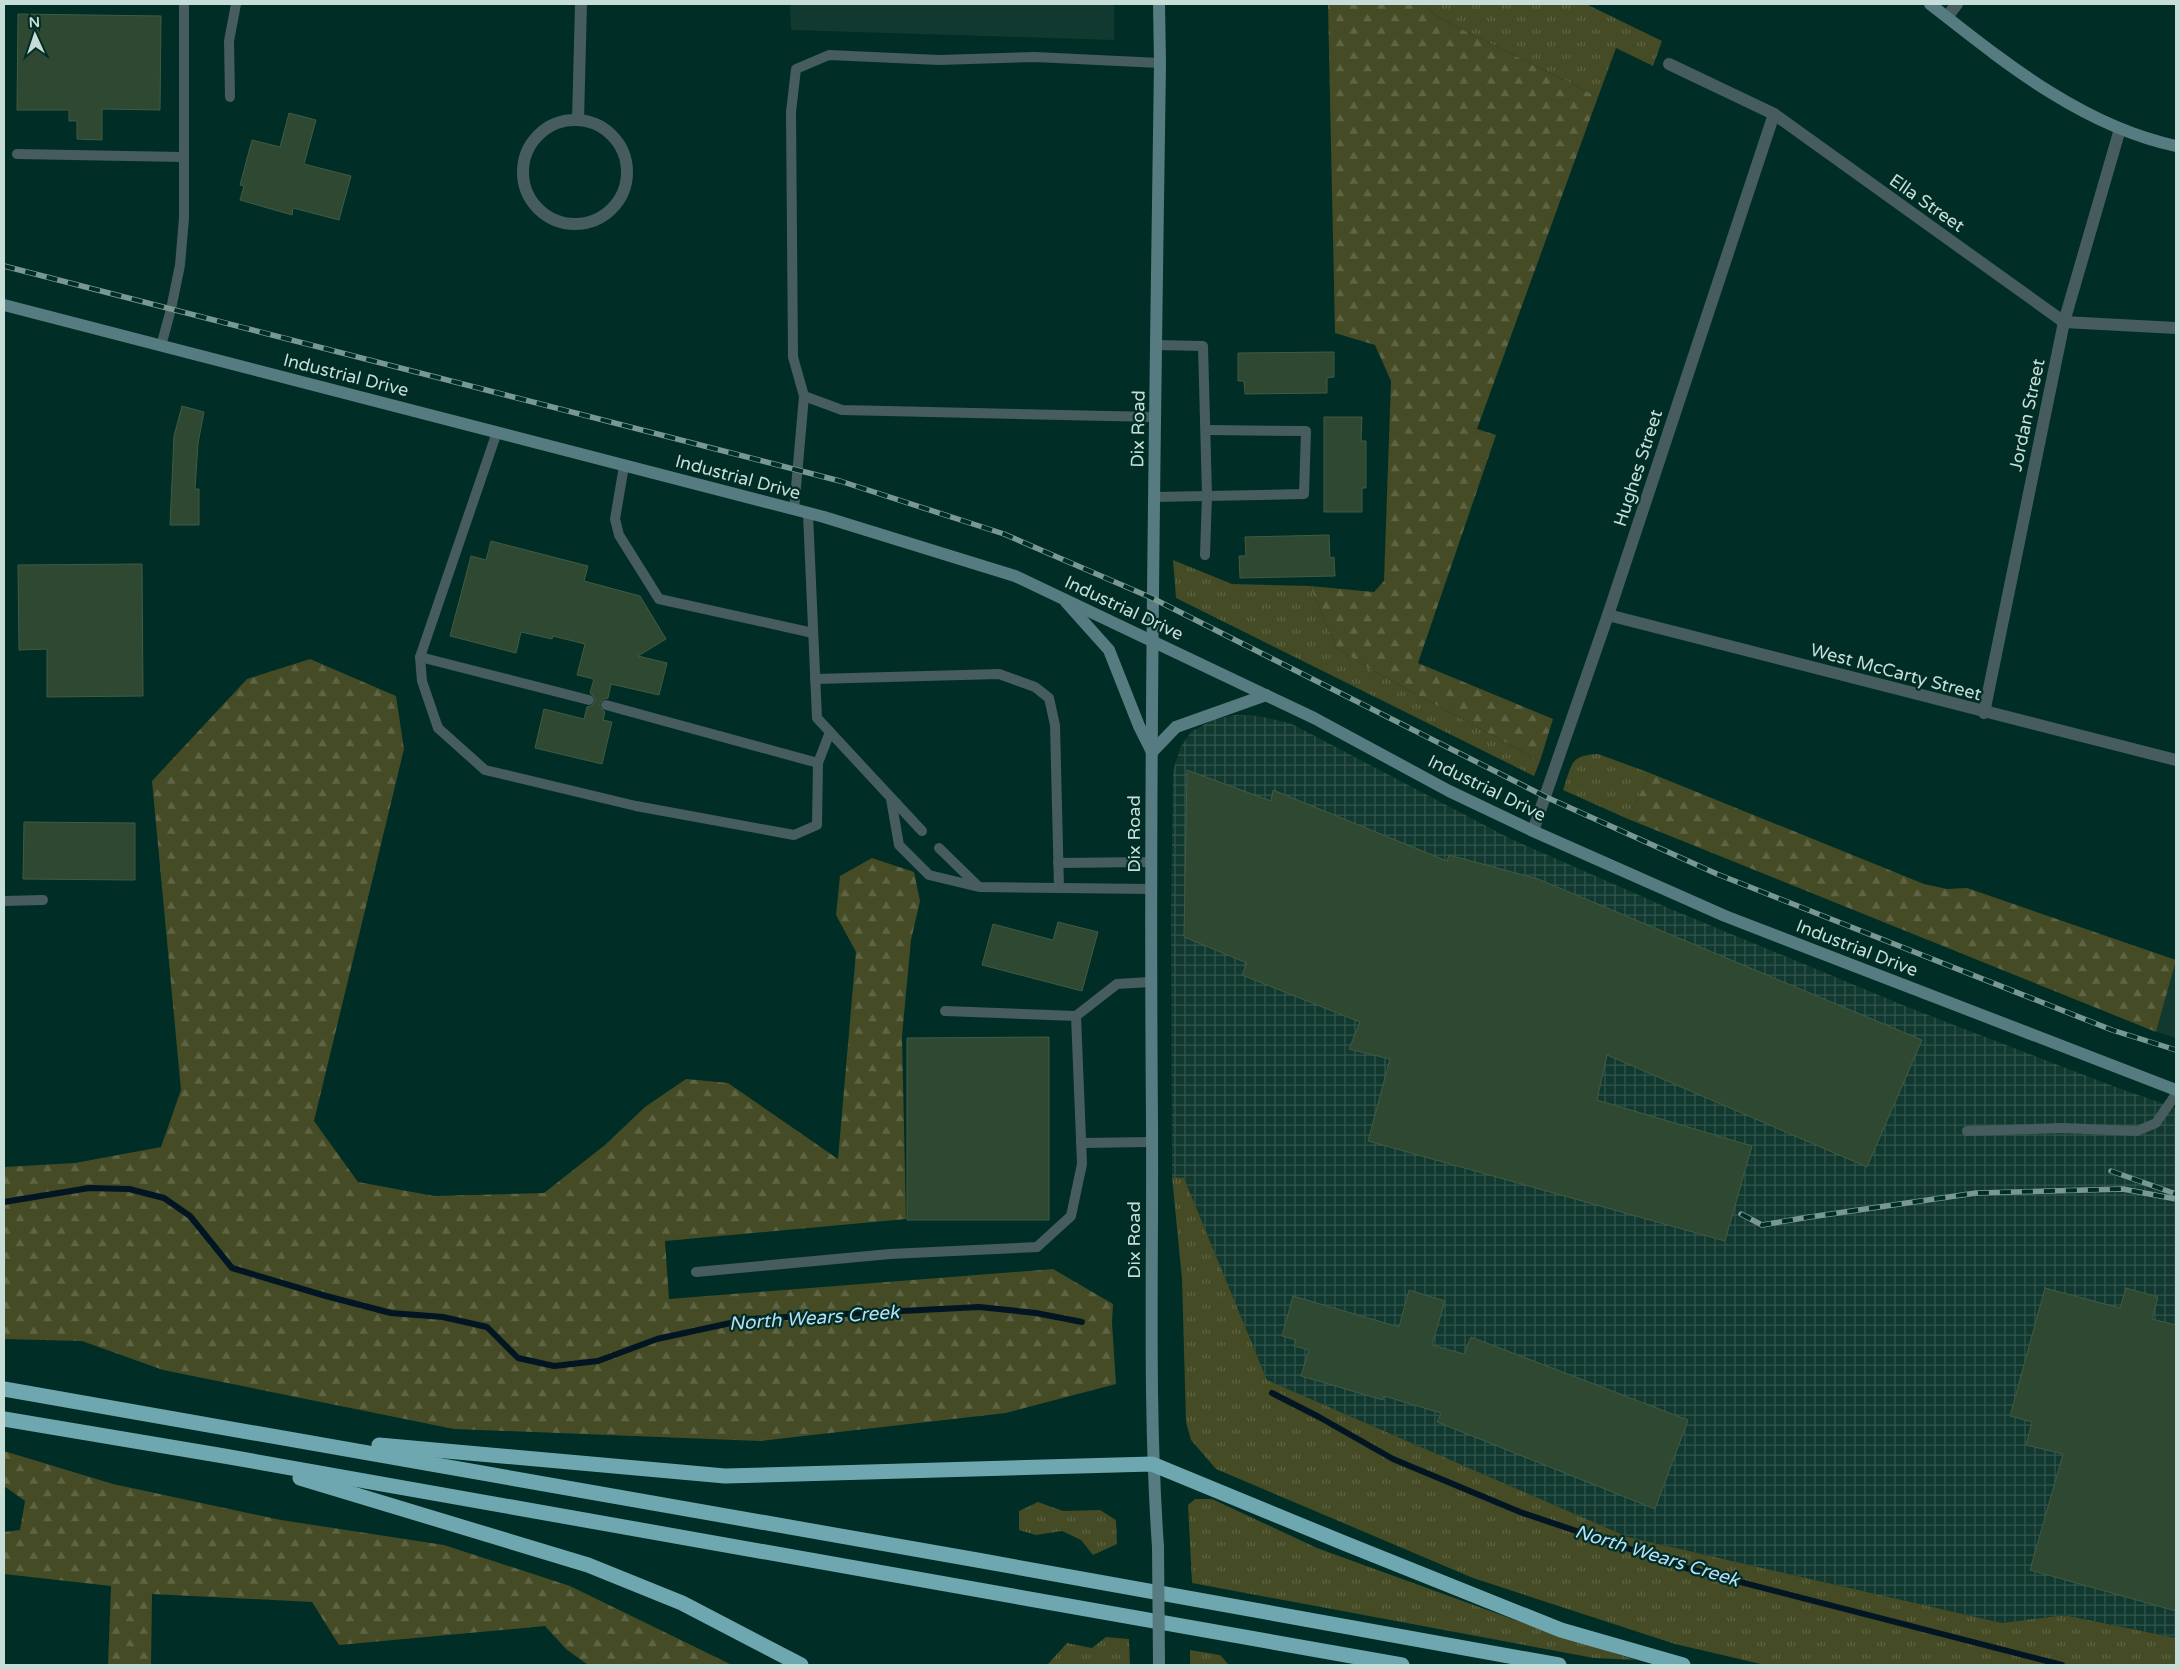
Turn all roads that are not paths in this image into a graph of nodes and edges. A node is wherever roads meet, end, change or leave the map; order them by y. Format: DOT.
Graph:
graph roads {
  1 [pos="184,4"];
  2 [pos="236,4"];
  3 [pos="581,4"];
  4 [pos="1159,4"];
  5 [pos="1930,4"];
  6 [pos="1957,4"];
  7 [pos="1947,17"];
  8 [pos="1160,63"];
  9 [pos="1669,64"];
  10 [pos="230,97"];
  11 [pos="1774,114"];
  12 [pos="578,120"];
  13 [pos="2120,129"];
  14 [pos="2176,146"];
  15 [pos="17,154"];
  16 [pos="183,157"];
  17 [pos="4,305"];
  18 [pos="2064,322"];
  19 [pos="2176,328"];
  20 [pos="1156,345"];
  21 [pos="161,346"];
  22 [pos="804,396"];
  23 [pos="1155,417"];
  24 [pos="1206,430"];
  25 [pos="497,432"];
  26 [pos="624,466"];
  27 [pos="1207,495"];
  28 [pos="1154,497"];
  29 [pos="794,510"];
  30 [pos="808,514"];
  31 [pos="1205,555"];
  32 [pos="1063,598"];
  33 [pos="1608,615"];
  34 [pos="813,634"];
  35 [pos="1151,639"];
  36 [pos="420,657"];
  37 [pos="816,679"];
  38 [pos="1266,695"];
  39 [pos="589,700"];
  40 [pos="606,705"];
  41 [pos="1984,713"];
  42 [pos="830,732"];
  43 [pos="1152,752"];
  44 [pos="2176,760"];
  45 [pos="818,763"];
  46 [pos="891,799"];
  47 [pos="922,831"];
  48 [pos="1533,831"];
  49 [pos="939,848"];
  50 [pos="1151,862"];
  51 [pos="1058,863"];
  52 [pos="979,886"];
  53 [pos="1059,888"];
  54 [pos="1151,889"];
  55 [pos="43,900"];
  56 [pos="4,901"];
  57 [pos="1150,982"];
  58 [pos="945,1011"];
  59 [pos="1076,1016"];
  60 [pos="2176,1090"];
  61 [pos="2176,1094"];
  62 [pos="1967,1131"];
  63 [pos="1152,1142"];
  64 [pos="1081,1143"];
  65 [pos="696,1272"];
  66 [pos="4,1389"];
  67 [pos="4,1419"];
  68 [pos="277,1437"];
  69 [pos="224,1456"];
  70 [pos="1152,1464"];
  71 [pos="801,1665"];
  72 [pos="1159,1665"];
  73 [pos="1402,1665"];
  74 [pos="1559,1665"];
  75 [pos="1683,1665"];
  1 -- 16 [label="lane"];
  2 -- 10 [label="lane"];
  3 -- 12 [label="street"];
  4 -- 8 [label="main road, Dix Road"];
  5 -- 7 [label="main road"];
  6 -- 7 [label="street"];
  7 -- 13 [label="main road"];
  8 -- 20 [label="main road, Dix Road"];
  8 -- 22 [label="lane"];
  9 -- 11 [label="street, Ella Street"];
  11 -- 18 [label="street, Ella Street"];
  11 -- 33 [label="street, Hughes Street"];
  12 -- 12 [label="street"];
  13 -- 14 [label="main road"];
  13 -- 18 [label="street, Jordan Street"];
  15 -- 16 [label="lane"];
  16 -- 21 [label="lane"];
  17 -- 21 [label="main road, Industrial Drive"];
  18 -- 19 [label="street"];
  18 -- 41 [label="street, Jordan Street"];
  20 -- 23 [label="main road, Dix Road"];
  20 -- 24 [label="lane"];
  21 -- 25 [label="main road, Industrial Drive"];
  22 -- 23 [label="lane"];
  22 -- 29 [label="lane"];
  23 -- 28 [label="main road, Dix Road"];
  24 -- 27 [label="lane"];
  24 -- 27 [label="lane"];
  25 -- 26 [label="main road, Industrial Drive"];
  25 -- 36 [label="lane"];
  26 -- 29 [label="main road, Industrial Drive"];
  26 -- 34 [label="lane"];
  27 -- 28 [label="lane"];
  27 -- 31 [label="lane"];
  28 -- 35 [label="main road, Dix Road"];
  29 -- 30 [label="main road, Industrial Drive"];
  30 -- 32 [label="main road, Industrial Drive"];
  30 -- 34 [label="lane"];
  32 -- 35 [label="main road, Industrial Drive"];
  32 -- 43 [label="main road"];
  33 -- 41 [label="street, West McCarty Street"];
  33 -- 48 [label="street, Hughes Street"];
  34 -- 37 [label="lane"];
  35 -- 38 [label="main road, Industrial Drive"];
  35 -- 43 [label="main road, Dix Road"];
  36 -- 39 [label="lane"];
  36 -- 45 [label="lane"];
  37 -- 42 [label="lane"];
  37 -- 51 [label="lane"];
  38 -- 43 [label="main road"];
  38 -- 48 [label="main road, Industrial Drive"];
  40 -- 45 [label="lane"];
  41 -- 44 [label="street, West McCarty Street"];
  42 -- 45 [label="lane"];
  42 -- 46 [label="lane"];
  43 -- 50 [label="main road, Dix Road"];
  46 -- 47 [label="lane"];
  46 -- 52 [label="lane"];
  48 -- 60 [label="main road, Industrial Drive"];
  49 -- 52 [label="lane"];
  50 -- 51 [label="lane"];
  50 -- 54 [label="main road, Dix Road"];
  51 -- 53 [label="lane"];
  52 -- 53 [label="lane"];
  53 -- 54 [label="lane"];
  54 -- 57 [label="main road, Dix Road"];
  55 -- 56 [label="lane"];
  57 -- 59 [label="lane"];
  57 -- 63 [label="main road, Dix Road"];
  58 -- 59 [label="lane"];
  59 -- 64 [label="lane"];
  61 -- 62 [label="lane"];
  63 -- 64 [label="lane"];
  63 -- 70 [label="main road, Dix Road"];
  64 -- 65 [label="lane"];
  66 -- 68 [label="highway"];
  67 -- 69 [label="highway"];
  68 -- 70 [label="highway"];
  68 -- 74 [label="highway"];
  69 -- 71 [label="highway"];
  69 -- 73 [label="highway"];
  70 -- 72 [label="main road, Dix Road, bridge"];
  70 -- 75 [label="highway"];
}
